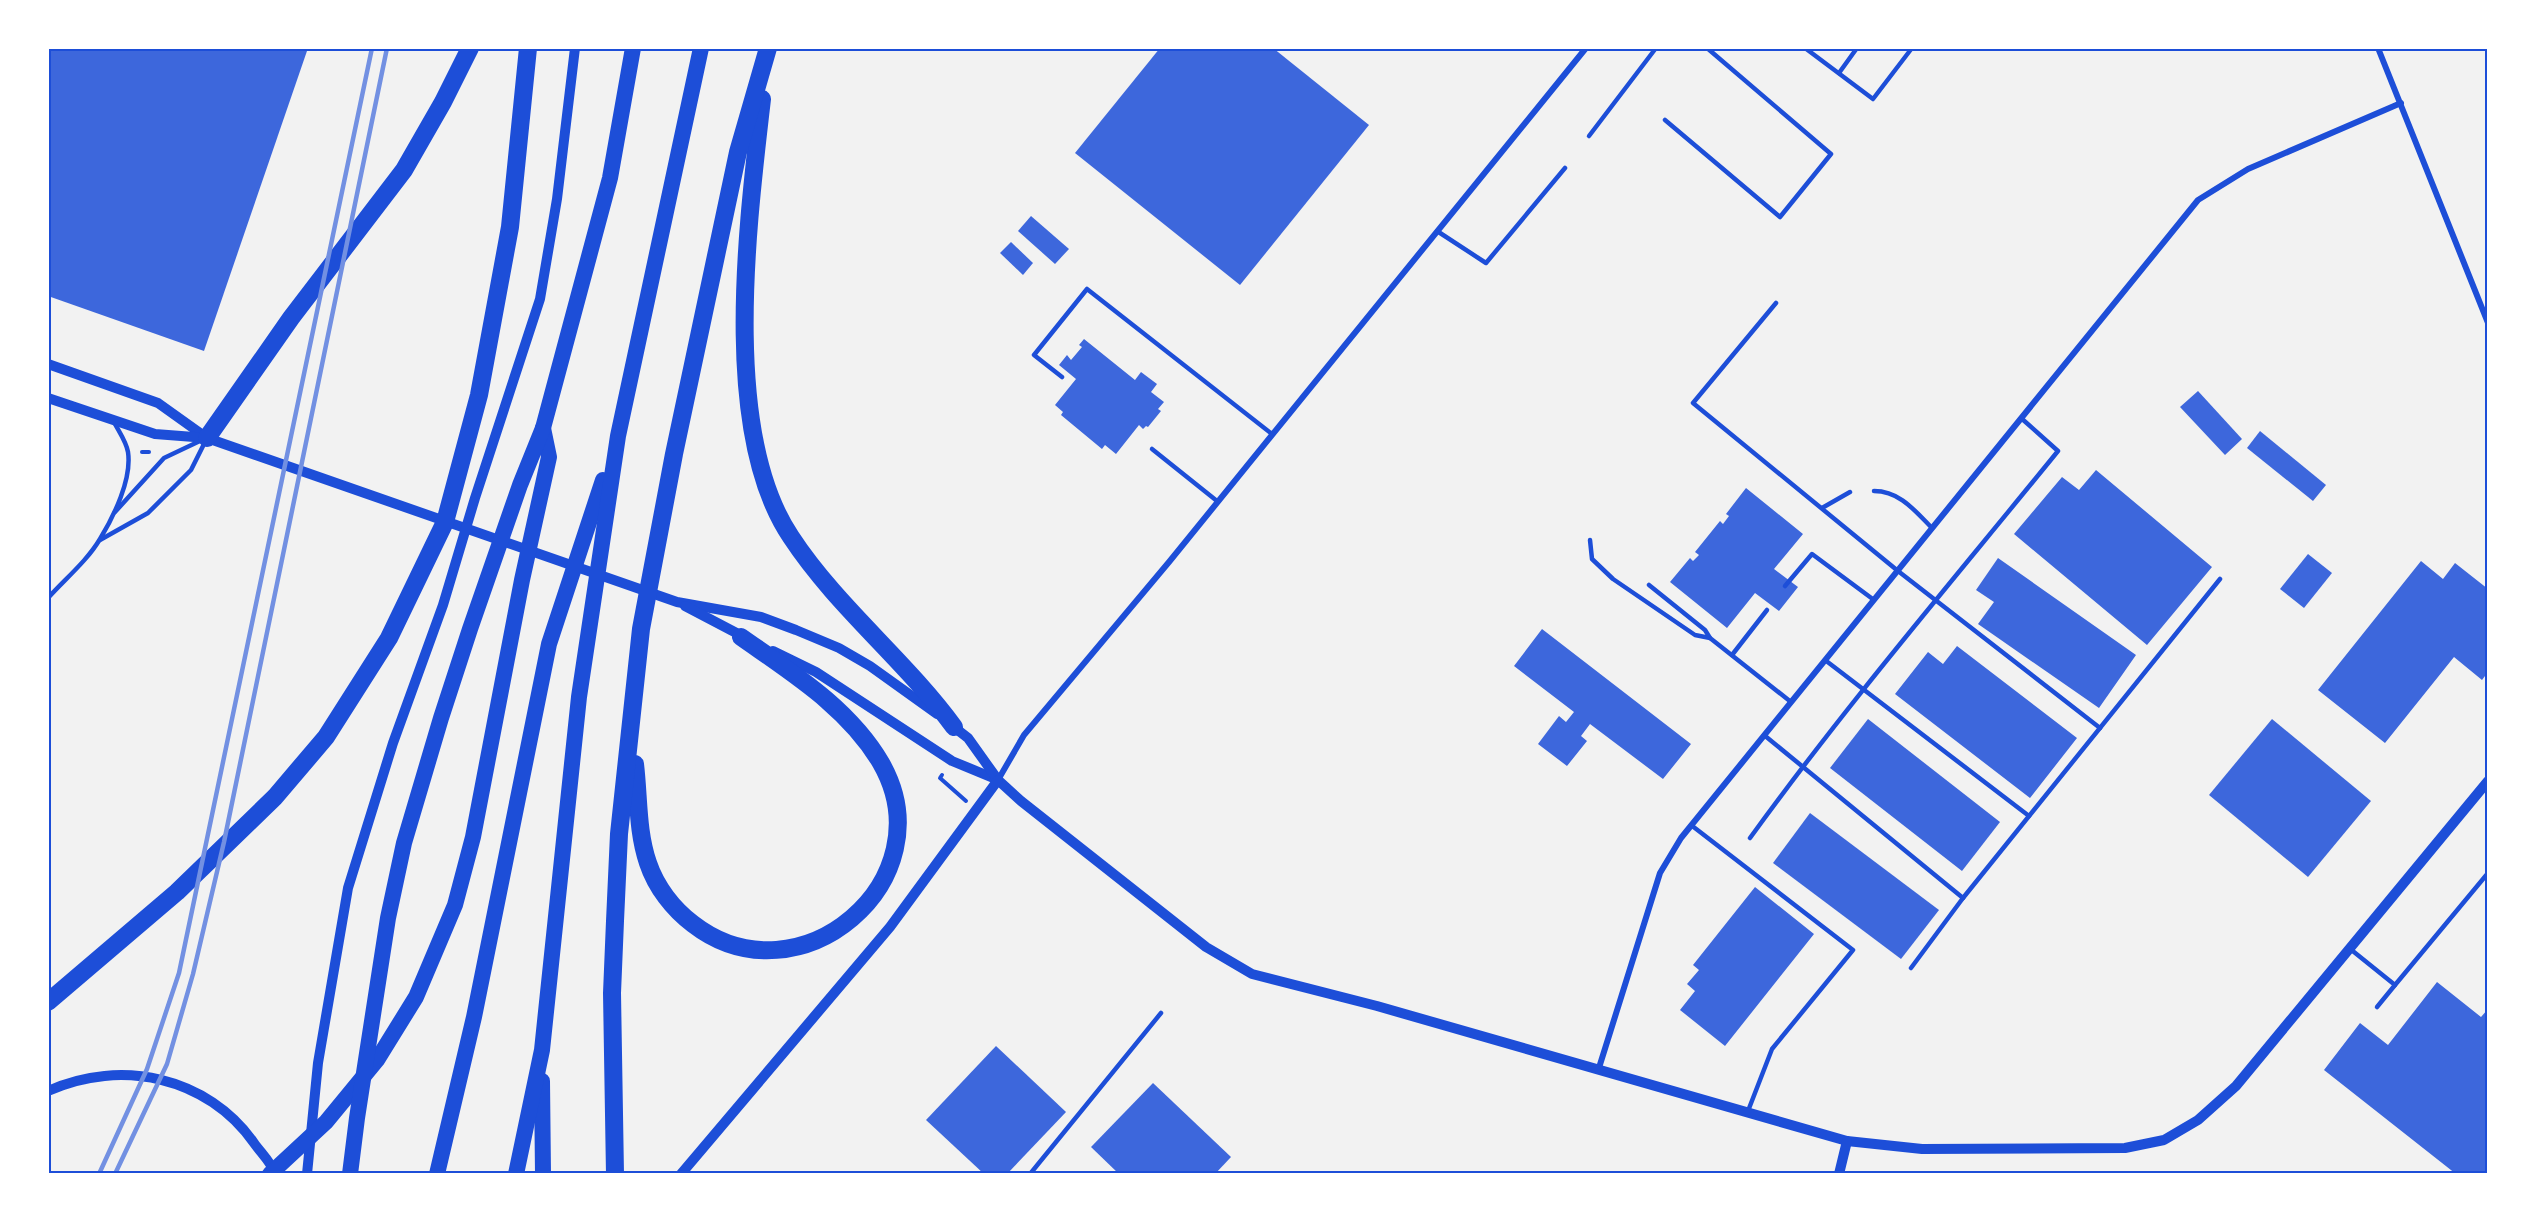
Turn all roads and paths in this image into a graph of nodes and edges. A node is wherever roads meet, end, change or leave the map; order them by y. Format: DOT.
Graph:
graph roads {
  1 [pos="470,48"];
  2 [pos="528,48"];
  3 [pos="575,48"];
  4 [pos="633,48"];
  5 [pos="701,48"];
  6 [pos="768,48"];
  7 [pos="1586,48"];
  8 [pos="1656,48"];
  9 [pos="1707,48"];
  10 [pos="1805,48"];
  11 [pos="1857,48"];
  12 [pos="1912,48"];
  13 [pos="2378,48"];
  14 [pos="1839,74"];
  15 [pos="2401,103"];
  16 [pos="1665,120"];
  17 [pos="1589,136"];
  18 [pos="1565,168"];
  19 [pos="1437,231"];
  20 [pos="1776,303"];
  21 [pos="2488,323"];
  22 [pos="48,364"];
  23 [pos="1062,377"];
  24 [pos="48,398"];
  25 [pos="2021,418"];
  26 [pos="113,420"];
  27 [pos="543,428"];
  28 [pos="1272,434"];
  29 [pos="618,436"];
  30 [pos="207,438"];
  31 [pos="151,446"];
  32 [pos="1152,449"];
  33 [pos="142,452"];
  34 [pos="1874,491"];
  35 [pos="1850,492"];
  36 [pos="1217,501"];
  37 [pos="1822,508"];
  38 [pos="112,515"];
  39 [pos="1932,528"];
  40 [pos="100,540"];
  41 [pos="1590,540"];
  42 [pos="1898,571"];
  43 [pos="2220,579"];
  44 [pos="1649,585"];
  45 [pos="1785,586"];
  46 [pos="48,598"];
  47 [pos="1874,600"];
  48 [pos="1936,600"];
  49 [pos="677,602"];
  50 [pos="1676,607"];
  51 [pos="1767,610"];
  52 [pos="1669,617"];
  53 [pos="741,636"];
  54 [pos="1710,638"];
  55 [pos="1732,655"];
  56 [pos="1825,660"];
  57 [pos="1863,689"];
  58 [pos="1791,702"];
  59 [pos="631,727"];
  60 [pos="954,727"];
  61 [pos="2100,728"];
  62 [pos="1764,735"];
  63 [pos="1802,766"];
  64 [pos="942,775"];
  65 [pos="998,780"];
  66 [pos="2488,780"];
  67 [pos="967,802"];
  68 [pos="2029,816"];
  69 [pos="1691,825"];
  70 [pos="1750,838"];
  71 [pos="2488,873"];
  72 [pos="1963,898"];
  73 [pos="2349,948"];
  74 [pos="1911,968"];
  75 [pos="79,976"];
  76 [pos="2395,985"];
  77 [pos="48,1002"];
  78 [pos="2377,1007"];
  79 [pos="48,1012"];
  80 [pos="1161,1012"];
  81 [pos="542,1050"];
  82 [pos="1598,1071"];
  83 [pos="48,1091"];
  84 [pos="1748,1111"];
  85 [pos="1847,1141"];
  86 [pos="273,1174"];
  87 [pos="307,1174"];
  88 [pos="350,1174"];
  89 [pos="436,1174"];
  90 [pos="516,1174"];
  91 [pos="543,1174"];
  92 [pos="615,1174"];
  93 [pos="681,1174"];
  94 [pos="1030,1174"];
  95 [pos="1839,1174"];
  1 -- 30 [label="highway"];
  2 -- 75 [label="highway"];
  3 -- 87 [label="street"];
  4 -- 27 [label="highway"];
  5 -- 29 [label="highway"];
  6 -- 59 [label="highway"];
  6 -- 60 [label="highway"];
  7 -- 19 [label="street"];
  8 -- 17 [label="lane"];
  9 -- 16 [label="lane"];
  10 -- 14 [label="lane"];
  11 -- 14 [label="lane"];
  12 -- 14 [label="lane"];
  13 -- 15 [label="street"];
  15 -- 21 [label="street"];
  15 -- 25 [label="street"];
  18 -- 19 [label="lane"];
  19 -- 28 [label="street"];
  20 -- 37 [label="lane"];
  22 -- 30 [label="street"];
  23 -- 28 [label="lane"];
  24 -- 26 [label="street"];
  25 -- 39 [label="street"];
  25 -- 48 [label="lane"];
  26 -- 30 [label="street"];
  26 -- 38 [label="lane"];
  27 -- 86 [label="highway"];
  27 -- 88 [label="highway"];
  28 -- 36 [label="street"];
  29 -- 81 [label="highway"];
  29 -- 89 [label="highway"];
  30 -- 38 [label="lane"];
  30 -- 40 [label="lane"];
  30 -- 49 [label="street"];
  31 -- 33 [label="path"];
  32 -- 36 [label="lane"];
  34 -- 39 [label="lane"];
  35 -- 37 [label="lane"];
  36 -- 65 [label="street"];
  37 -- 42 [label="lane"];
  38 -- 40 [label="lane"];
  39 -- 42 [label="street"];
  40 -- 46 [label="lane"];
  41 -- 52 [label="lane"];
  42 -- 47 [label="street"];
  42 -- 48 [label="lane"];
  43 -- 61 [label="lane"];
  44 -- 50 [label="lane"];
  45 -- 47 [label="lane"];
  47 -- 56 [label="street"];
  48 -- 57 [label="lane"];
  48 -- 61 [label="lane"];
  49 -- 53 [label="street"];
  49 -- 60 [label="street"];
  50 -- 52 [label="lane"];
  50 -- 54 [label="lane"];
  51 -- 55 [label="lane"];
  52 -- 54 [label="lane"];
  53 -- 59 [label="highway"];
  53 -- 65 [label="street"];
  54 -- 55 [label="lane"];
  55 -- 58 [label="lane"];
  56 -- 57 [label="lane"];
  56 -- 58 [label="street"];
  57 -- 63 [label="lane"];
  57 -- 68 [label="lane"];
  58 -- 62 [label="street"];
  59 -- 92 [label="highway"];
  60 -- 65 [label="street"];
  61 -- 68 [label="lane"];
  62 -- 63 [label="lane"];
  62 -- 69 [label="street"];
  63 -- 70 [label="lane"];
  63 -- 72 [label="lane"];
  64 -- 67 [label="path"];
  65 -- 82 [label="street"];
  65 -- 93 [label="street"];
  66 -- 73 [label="street"];
  68 -- 72 [label="lane"];
  69 -- 82 [label="street"];
  69 -- 84 [label="lane"];
  71 -- 76 [label="lane"];
  72 -- 74 [label="lane"];
  73 -- 76 [label="lane"];
  73 -- 85 [label="street"];
  75 -- 77 [label="highway"];
  75 -- 79 [label="highway"];
  76 -- 78 [label="lane"];
  80 -- 94 [label="lane"];
  81 -- 90 [label="highway"];
  81 -- 91 [label="highway"];
  82 -- 84 [label="street"];
  83 -- 86 [label="street"];
  84 -- 85 [label="street"];
  85 -- 95 [label="street"];
}
